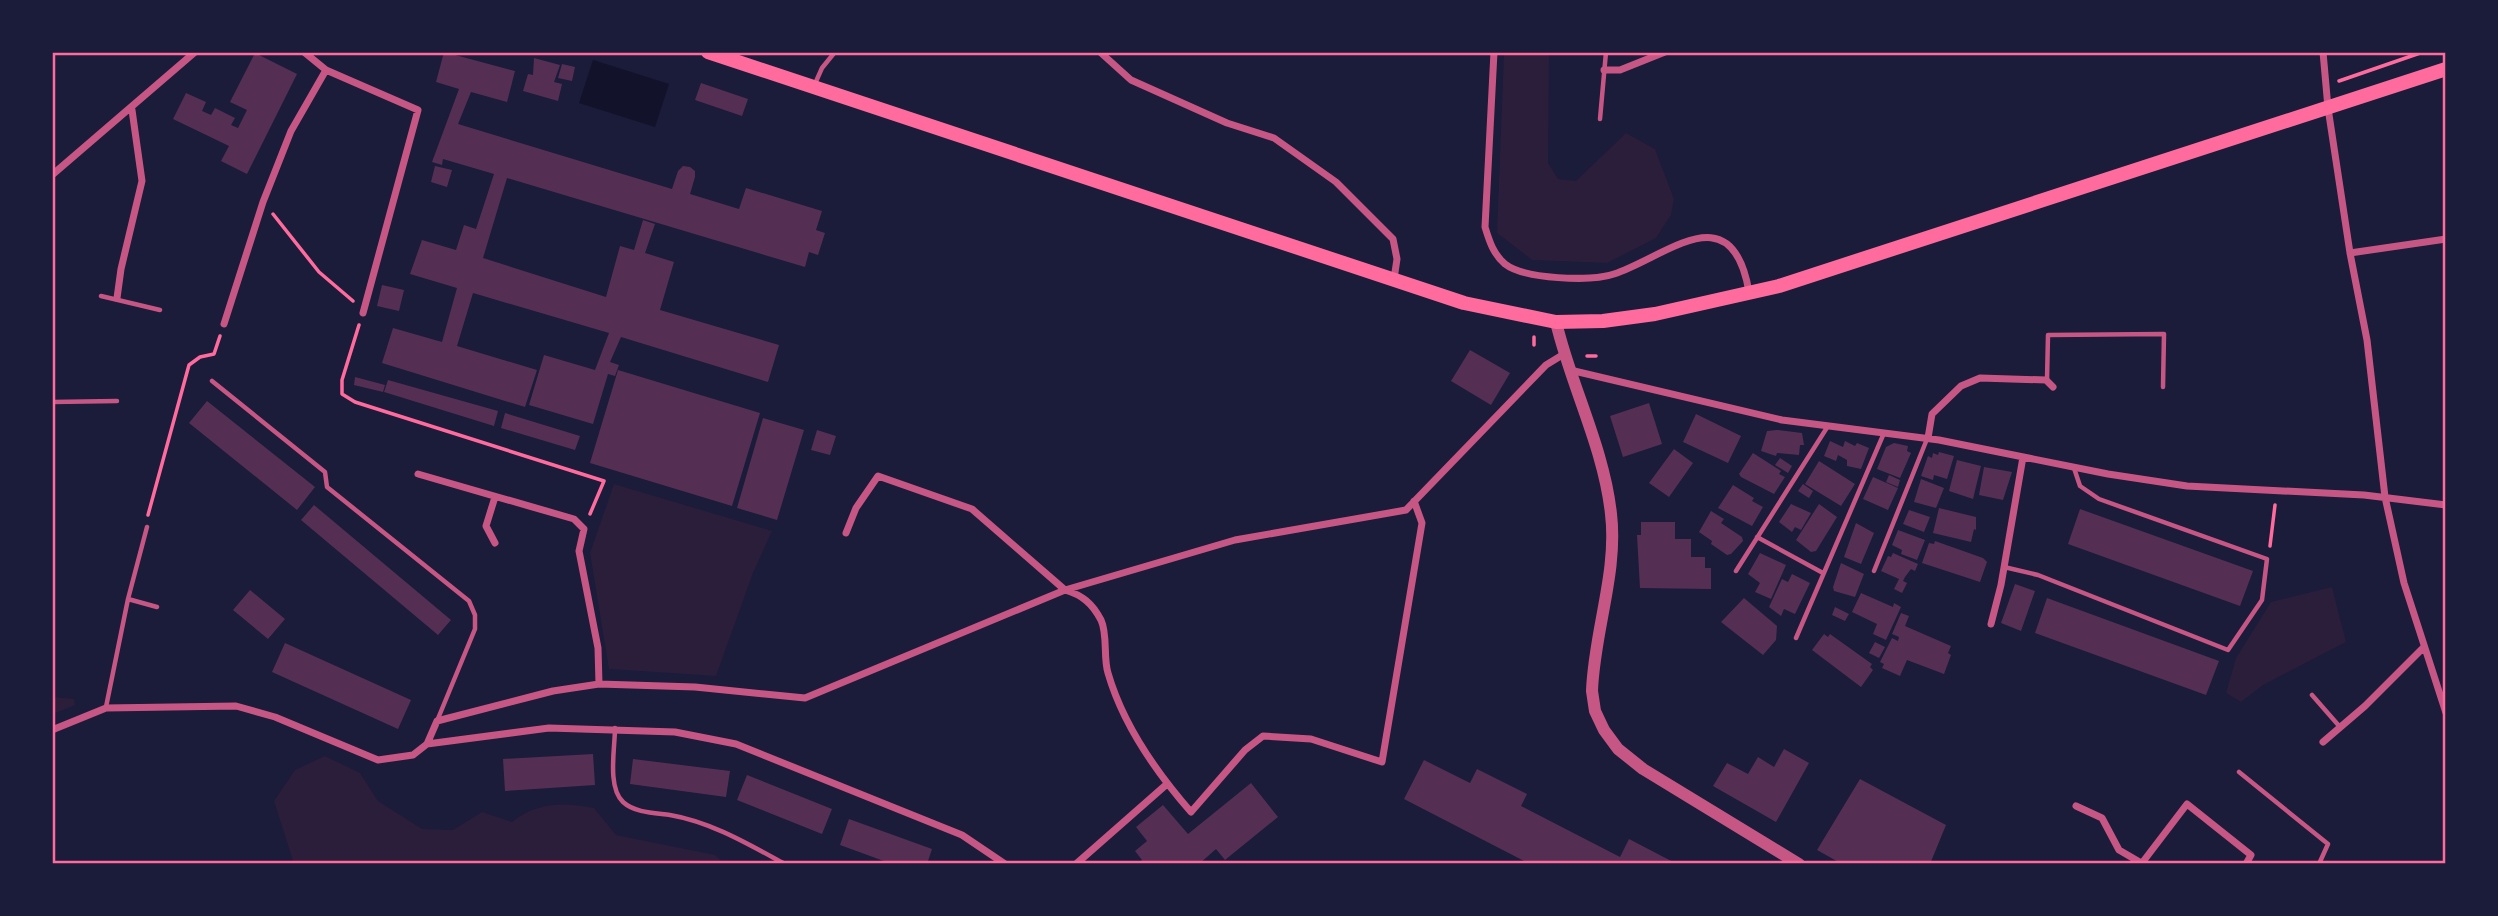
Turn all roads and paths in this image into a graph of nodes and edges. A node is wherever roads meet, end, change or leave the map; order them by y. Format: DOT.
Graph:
graph roads {
  1 [pos="195,52"];
  2 [pos="304,52"];
  3 [pos="708,52"];
  4 [pos="835,52"];
  5 [pos="1100,52"];
  6 [pos="1494,52"];
  7 [pos="1605,52"];
  8 [pos="1665,52"];
  9 [pos="2323,52"];
  10 [pos="2423,52"];
  11 [pos="2445,69"];
  12 [pos="326,70"];
  13 [pos="1604,70"];
  14 [pos="2334,83"];
  15 [pos="814,87"];
  16 [pos="2328,108"];
  17 [pos="132,110"];
  18 [pos="1600,119"];
  19 [pos="52,175"];
  20 [pos="263,202"];
  21 [pos="2445,239"];
  22 [pos="2350,253"];
  23 [pos="1394,280"];
  24 [pos="1749,292"];
  25 [pos="101,296"];
  26 [pos="117,298"];
  27 [pos="160,310"];
  28 [pos="363,313"];
  29 [pos="1556,322"];
  30 [pos="224,324"];
  31 [pos="1534,337"];
  32 [pos="1534,345"];
  33 [pos="1563,354"];
  34 [pos="1587,356"];
  35 [pos="1596,356"];
  36 [pos="1568,369"];
  37 [pos="212,381"];
  38 [pos="2050,384"];
  39 [pos="2163,387"];
  40 [pos="117,401"];
  41 [pos="52,402"];
  42 [pos="1828,425"];
  43 [pos="1885,432"];
  44 [pos="1928,438"];
  45 [pos="2023,457"];
  46 [pos="2074,468"];
  47 [pos="418,474"];
  48 [pos="2277,493"];
  49 [pos="495,496"];
  50 [pos="2385,497"];
  51 [pos="1414,501"];
  52 [pos="2445,506"];
  53 [pos="147,527"];
  54 [pos="584,529"];
  55 [pos="846,533"];
  56 [pos="1757,537"];
  57 [pos="2272,538"];
  58 [pos="495,543"];
  59 [pos="2004,567"];
  60 [pos="1736,571"];
  61 [pos="1874,571"];
  62 [pos="1823,573"];
  63 [pos="1065,590"];
  64 [pos="128,599"];
  65 [pos="157,607"];
  66 [pos="1991,624"];
  67 [pos="1796,638"];
  68 [pos="2423,648"];
  69 [pos="599,684"];
  70 [pos="2312,695"];
  71 [pos="106,708"];
  72 [pos="2445,713"];
  73 [pos="437,721"];
  74 [pos="2340,727"];
  75 [pos="615,728"];
  76 [pos="52,730"];
  77 [pos="2323,741"];
  78 [pos="426,744"];
  79 [pos="2239,772"];
  80 [pos="1167,784"];
  81 [pos="2076,806"];
  82 [pos="785,863"];
  83 [pos="1005,863"];
  84 [pos="1076,863"];
  85 [pos="1799,863"];
  86 [pos="2143,863"];
  87 [pos="2246,863"];
  88 [pos="2319,863"];
  1 -- 17 [label="street"];
  2 -- 12 [label="street"];
  3 -- 15 [label="main road"];
  4 -- 15 [label="lane"];
  5 -- 23 [label="street"];
  6 -- 24 [label="street"];
  7 -- 13 [label="lane"];
  8 -- 13 [label="street"];
  9 -- 16 [label="street"];
  10 -- 14 [label="path"];
  11 -- 16 [label="main road"];
  12 -- 20 [label="street"];
  12 -- 28 [label="street"];
  13 -- 18 [label="lane"];
  15 -- 23 [label="main road"];
  16 -- 22 [label="street"];
  16 -- 24 [label="main road"];
  17 -- 19 [label="street"];
  17 -- 26 [label="street"];
  20 -- 28 [label="path"];
  20 -- 30 [label="street"];
  21 -- 22 [label="street"];
  22 -- 50 [label="street"];
  23 -- 29 [label="main road"];
  24 -- 29 [label="main road"];
  25 -- 26 [label="lane"];
  26 -- 27 [label="lane"];
  28 -- 54 [label="path"];
  29 -- 33 [label="street"];
  30 -- 53 [label="path"];
  31 -- 32 [label="path"];
  33 -- 36 [label="street"];
  33 -- 51 [label="street"];
  34 -- 35 [label="path"];
  36 -- 42 [label="street"];
  36 -- 85 [label="street"];
  37 -- 73 [label="lane"];
  38 -- 39 [label="lane"];
  38 -- 44 [label="street"];
  40 -- 41 [label="lane"];
  42 -- 43 [label="street"];
  42 -- 56 [label="lane"];
  43 -- 44 [label="street"];
  43 -- 62 [label="lane"];
  44 -- 45 [label="street"];
  44 -- 61 [label="lane"];
  45 -- 46 [label="street"];
  45 -- 59 [label="street"];
  46 -- 48 [label="street"];
  46 -- 59 [label="lane"];
  47 -- 49 [label="street"];
  48 -- 50 [label="street"];
  48 -- 57 [label="path"];
  49 -- 54 [label="street"];
  49 -- 58 [label="street"];
  50 -- 52 [label="street"];
  50 -- 68 [label="street"];
  51 -- 63 [label="street"];
  51 -- 80 [label="street"];
  53 -- 64 [label="lane"];
  54 -- 69 [label="street"];
  55 -- 63 [label="street"];
  56 -- 60 [label="lane"];
  56 -- 62 [label="lane"];
  59 -- 66 [label="street"];
  62 -- 67 [label="lane"];
  63 -- 69 [label="street"];
  63 -- 80 [label="street"];
  64 -- 65 [label="lane"];
  64 -- 71 [label="lane"];
  68 -- 72 [label="street"];
  68 -- 74 [label="street"];
  69 -- 73 [label="street"];
  70 -- 74 [label="lane"];
  71 -- 76 [label="street"];
  71 -- 78 [label="street"];
  73 -- 78 [label="street"];
  74 -- 77 [label="street"];
  75 -- 78 [label="street"];
  75 -- 82 [label="lane"];
  75 -- 83 [label="street"];
  79 -- 88 [label="lane"];
  80 -- 84 [label="street"];
  81 -- 86 [label="street"];
  86 -- 87 [label="street"];
}
